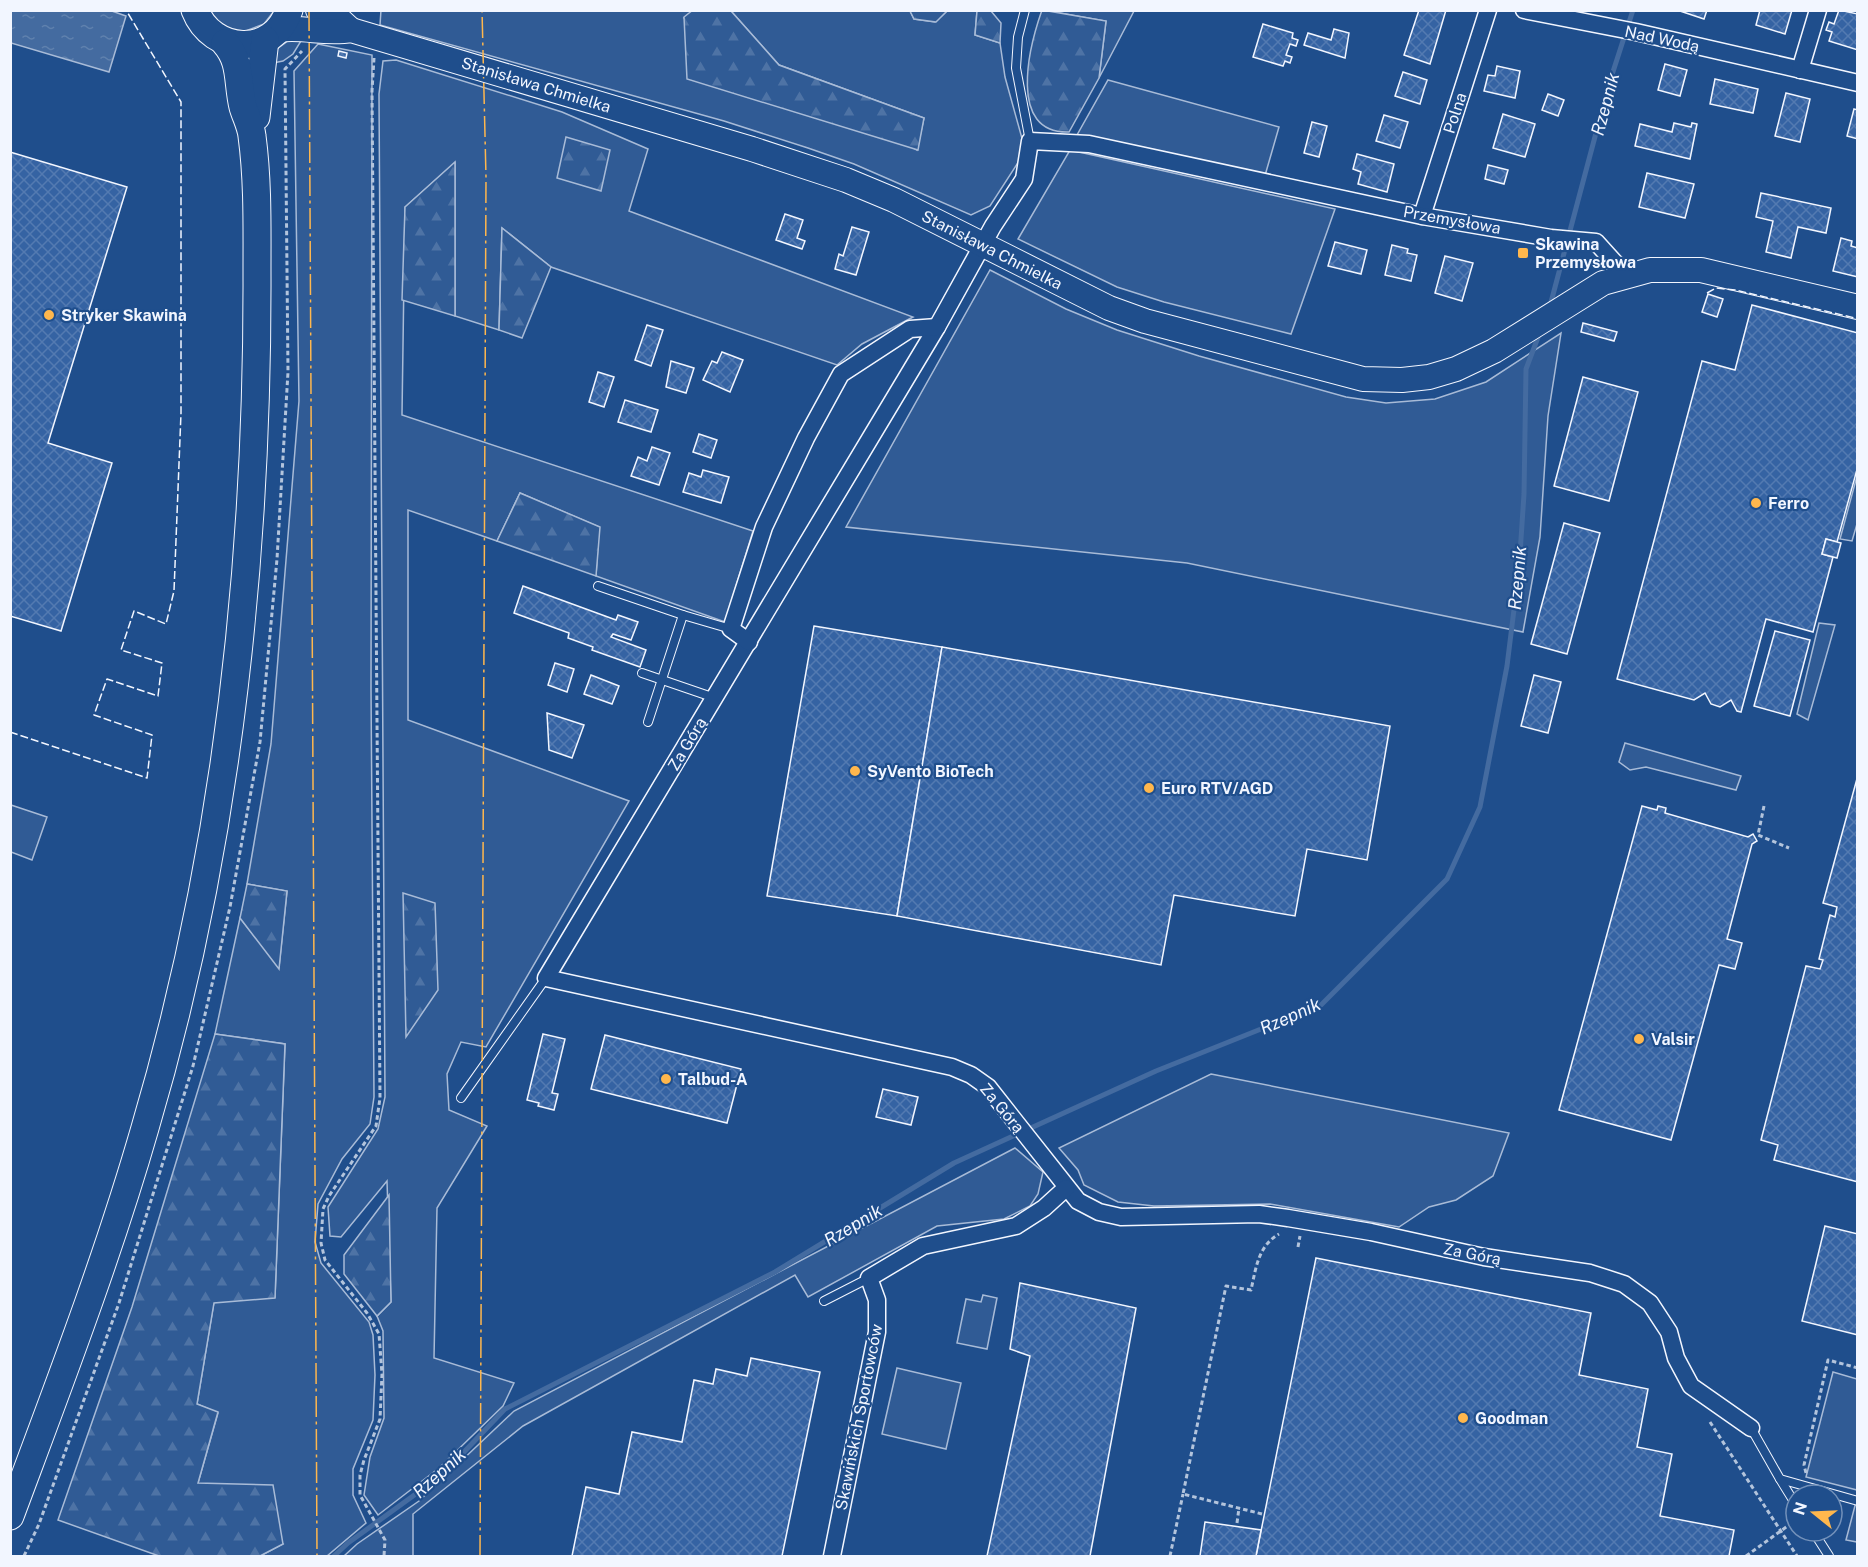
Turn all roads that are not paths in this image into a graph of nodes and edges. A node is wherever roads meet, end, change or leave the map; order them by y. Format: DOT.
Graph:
graph roads {
  1 [pos="195,10"];
  2 [pos="318,10"];
  3 [pos="1025,10"];
  4 [pos="1488,10"];
  5 [pos="1524,10"];
  6 [pos="1818,10"];
  7 [pos="277,27"];
  8 [pos="351,30"];
  9 [pos="225,43"];
  10 [pos="1800,70"];
  11 [pos="1857,83"];
  12 [pos="252,132"];
  13 [pos="1030,141"];
  14 [pos="1422,216"];
  15 [pos="983,243"];
  16 [pos="1621,276"];
  17 [pos="1857,307"];
  18 [pos="937,327"];
  19 [pos="598,586"];
  20 [pos="683,615"];
  21 [pos="731,629"];
  22 [pos="749,642"];
  23 [pos="642,673"];
  24 [pos="663,680"];
  25 [pos="715,698"];
  26 [pos="648,722"];
  27 [pos="546,978"];
  28 [pos="461,1098"];
  29 [pos="1066,1188"];
  30 [pos="869,1278"];
  31 [pos="824,1301"];
  32 [pos="1751,1428"];
  33 [pos="1780,1479"];
  34 [pos="1784,1486"];
  35 [pos="1857,1501"];
  36 [pos="10,1516"];
  37 [pos="1820,1543"];
  38 [pos="832,1557"];
  39 [pos="1829,1557"];
  1 -- 9 [label="main road"];
  2 -- 8 [label="street, Stanisława Chmielka"];
  3 -- 13 [label="lane"];
  4 -- 14 [label="street, Polna"];
  5 -- 10 [label="street, Nad Wodą"];
  6 -- 10 [label="street"];
  7 -- 8 [label="street, Stanisława Chmielka"];
  7 -- 9 [label="main road"];
  7 -- 12 [label="main road"];
  8 -- 15 [label="street, Stanisława Chmielka"];
  9 -- 12 [label="main road"];
  10 -- 11 [label="street, Nad Wodą"];
  12 -- 36 [label="main road"];
  13 -- 14 [label="street, Przemysłowa"];
  13 -- 15 [label="street, Za Górą"];
  14 -- 16 [label="street, Przemysłowa"];
  15 -- 16 [label="street, Stanisława Chmielka"];
  15 -- 18 [label="street, Za Górą"];
  16 -- 17 [label="street"];
  18 -- 21 [label="street"];
  18 -- 22 [label="street, Za Górą"];
  19 -- 20 [label="lane"];
  20 -- 21 [label="lane"];
  20 -- 24 [label="lane"];
  21 -- 22 [label="street"];
  22 -- 25 [label="street, Za Górą"];
  23 -- 24 [label="lane"];
  24 -- 25 [label="lane"];
  24 -- 26 [label="lane"];
  25 -- 27 [label="street, Za Górą"];
  27 -- 28 [label="lane"];
  27 -- 29 [label="street, Za Górą"];
  29 -- 30 [label="street"];
  29 -- 32 [label="street, Za Górą"];
  30 -- 31 [label="lane"];
  30 -- 38 [label="street, Skawińskich Sportowców"];
  32 -- 33 [label="lane"];
  33 -- 34 [label="lane"];
  33 -- 35 [label="lane"];
  37 -- 39 [label="lane"];
}
